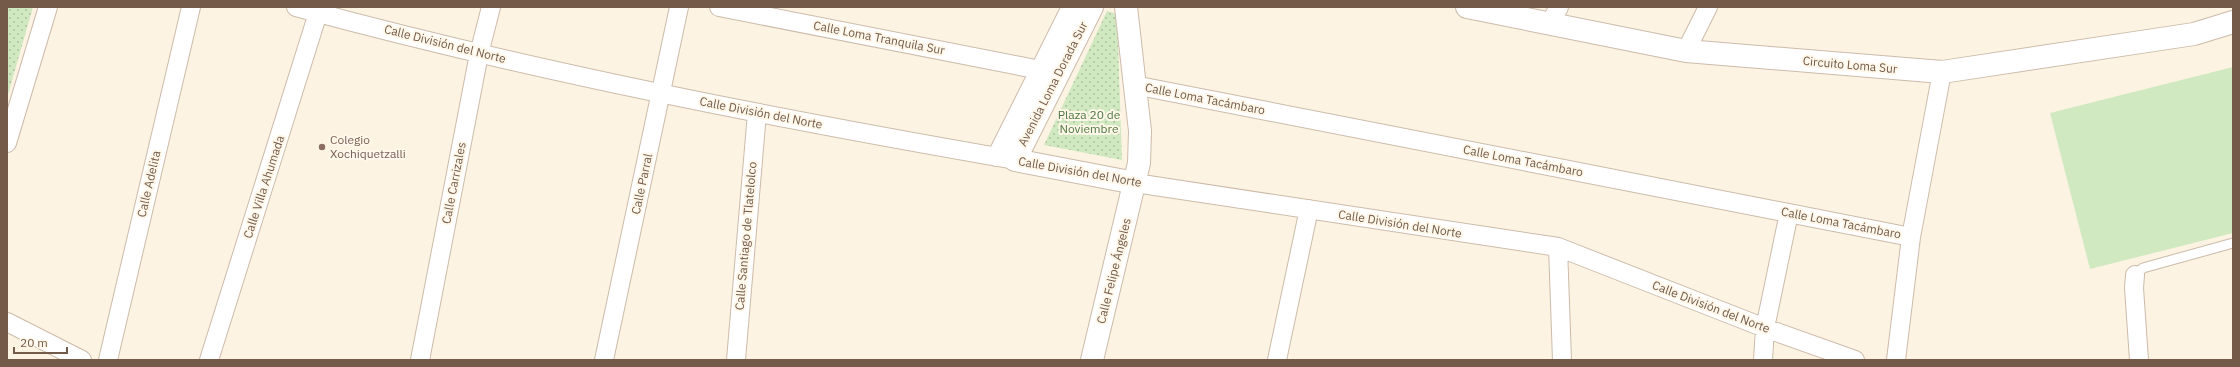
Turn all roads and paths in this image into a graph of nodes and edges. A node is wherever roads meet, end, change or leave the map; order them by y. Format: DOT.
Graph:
graph roads {
  1 [pos="48,7"];
  2 [pos="191,7"];
  3 [pos="296,7"];
  4 [pos="491,7"];
  5 [pos="679,7"];
  6 [pos="719,7"];
  7 [pos="1071,7"];
  8 [pos="1092,7"];
  9 [pos="1126,7"];
  10 [pos="1467,7"];
  11 [pos="1708,7"];
  12 [pos="318,13"];
  13 [pos="1554,15"];
  14 [pos="2233,22"];
  15 [pos="1686,51"];
  16 [pos="479,54"];
  17 [pos="1040,70"];
  18 [pos="1942,72"];
  19 [pos="1134,85"];
  20 [pos="662,93"];
  21 [pos="757,113"];
  22 [pos="7,143"];
  23 [pos="1005,158"];
  24 [pos="1136,182"];
  25 [pos="1308,209"];
  26 [pos="1789,213"];
  27 [pos="1911,237"];
  28 [pos="2233,243"];
  29 [pos="1558,247"];
  30 [pos="2135,275"];
  31 [pos="7,322"];
  32 [pos="1765,328"];
  33 [pos="82,360"];
  34 [pos="108,360"];
  35 [pos="209,360"];
  36 [pos="420,360"];
  37 [pos="604,360"];
  38 [pos="736,360"];
  39 [pos="1092,360"];
  40 [pos="1277,360"];
  41 [pos="1562,360"];
  42 [pos="1763,360"];
  43 [pos="1855,360"];
  44 [pos="1896,360"];
  45 [pos="2139,360"];
  1 -- 22 [label="street"];
  2 -- 34 [label="street, Calle Adelita"];
  3 -- 12 [label="street, Calle División del Norte"];
  4 -- 16 [label="street, Calle Carrizales"];
  5 -- 20 [label="street, Calle Parral"];
  6 -- 17 [label="street, Calle Loma Tranquila Sur"];
  7 -- 17 [label="street, Avenida Loma Dorada Sur"];
  8 -- 23 [label="street, Avenida Loma Dorada Sur"];
  9 -- 19 [label="street"];
  10 -- 13 [label="street, Circuito Loma Sur"];
  11 -- 15 [label="street"];
  12 -- 16 [label="street, Calle División del Norte"];
  12 -- 35 [label="street, Calle Villa Ahumada"];
  13 -- 15 [label="street, Circuito Loma Sur"];
  14 -- 18 [label="street, Circuito Loma Sur"];
  15 -- 18 [label="street, Circuito Loma Sur"];
  16 -- 20 [label="street, Calle División del Norte"];
  16 -- 36 [label="street, Calle Carrizales"];
  17 -- 23 [label="street, Avenida Loma Dorada Sur"];
  18 -- 27 [label="street"];
  19 -- 24 [label="street"];
  19 -- 26 [label="street, Calle Loma Tacámbaro"];
  20 -- 21 [label="street, Calle División del Norte"];
  20 -- 37 [label="street, Calle Parral"];
  21 -- 23 [label="street, Calle División del Norte"];
  21 -- 38 [label="street, Calle Santiago de Tlatelolco"];
  23 -- 24 [label="street, Calle División del Norte"];
  24 -- 25 [label="street, Calle División del Norte"];
  24 -- 39 [label="street, Calle Felipe Ángeles"];
  25 -- 29 [label="street, Calle División del Norte"];
  25 -- 40 [label="street"];
  26 -- 27 [label="street, Calle Loma Tacámbaro"];
  26 -- 32 [label="street"];
  27 -- 44 [label="street"];
  28 -- 30 [label="lane"];
  29 -- 32 [label="street, Calle División del Norte"];
  29 -- 41 [label="street"];
  30 -- 45 [label="street"];
  31 -- 33 [label="street"];
  32 -- 42 [label="street"];
  32 -- 43 [label="street, Calle División del Norte"];
}
